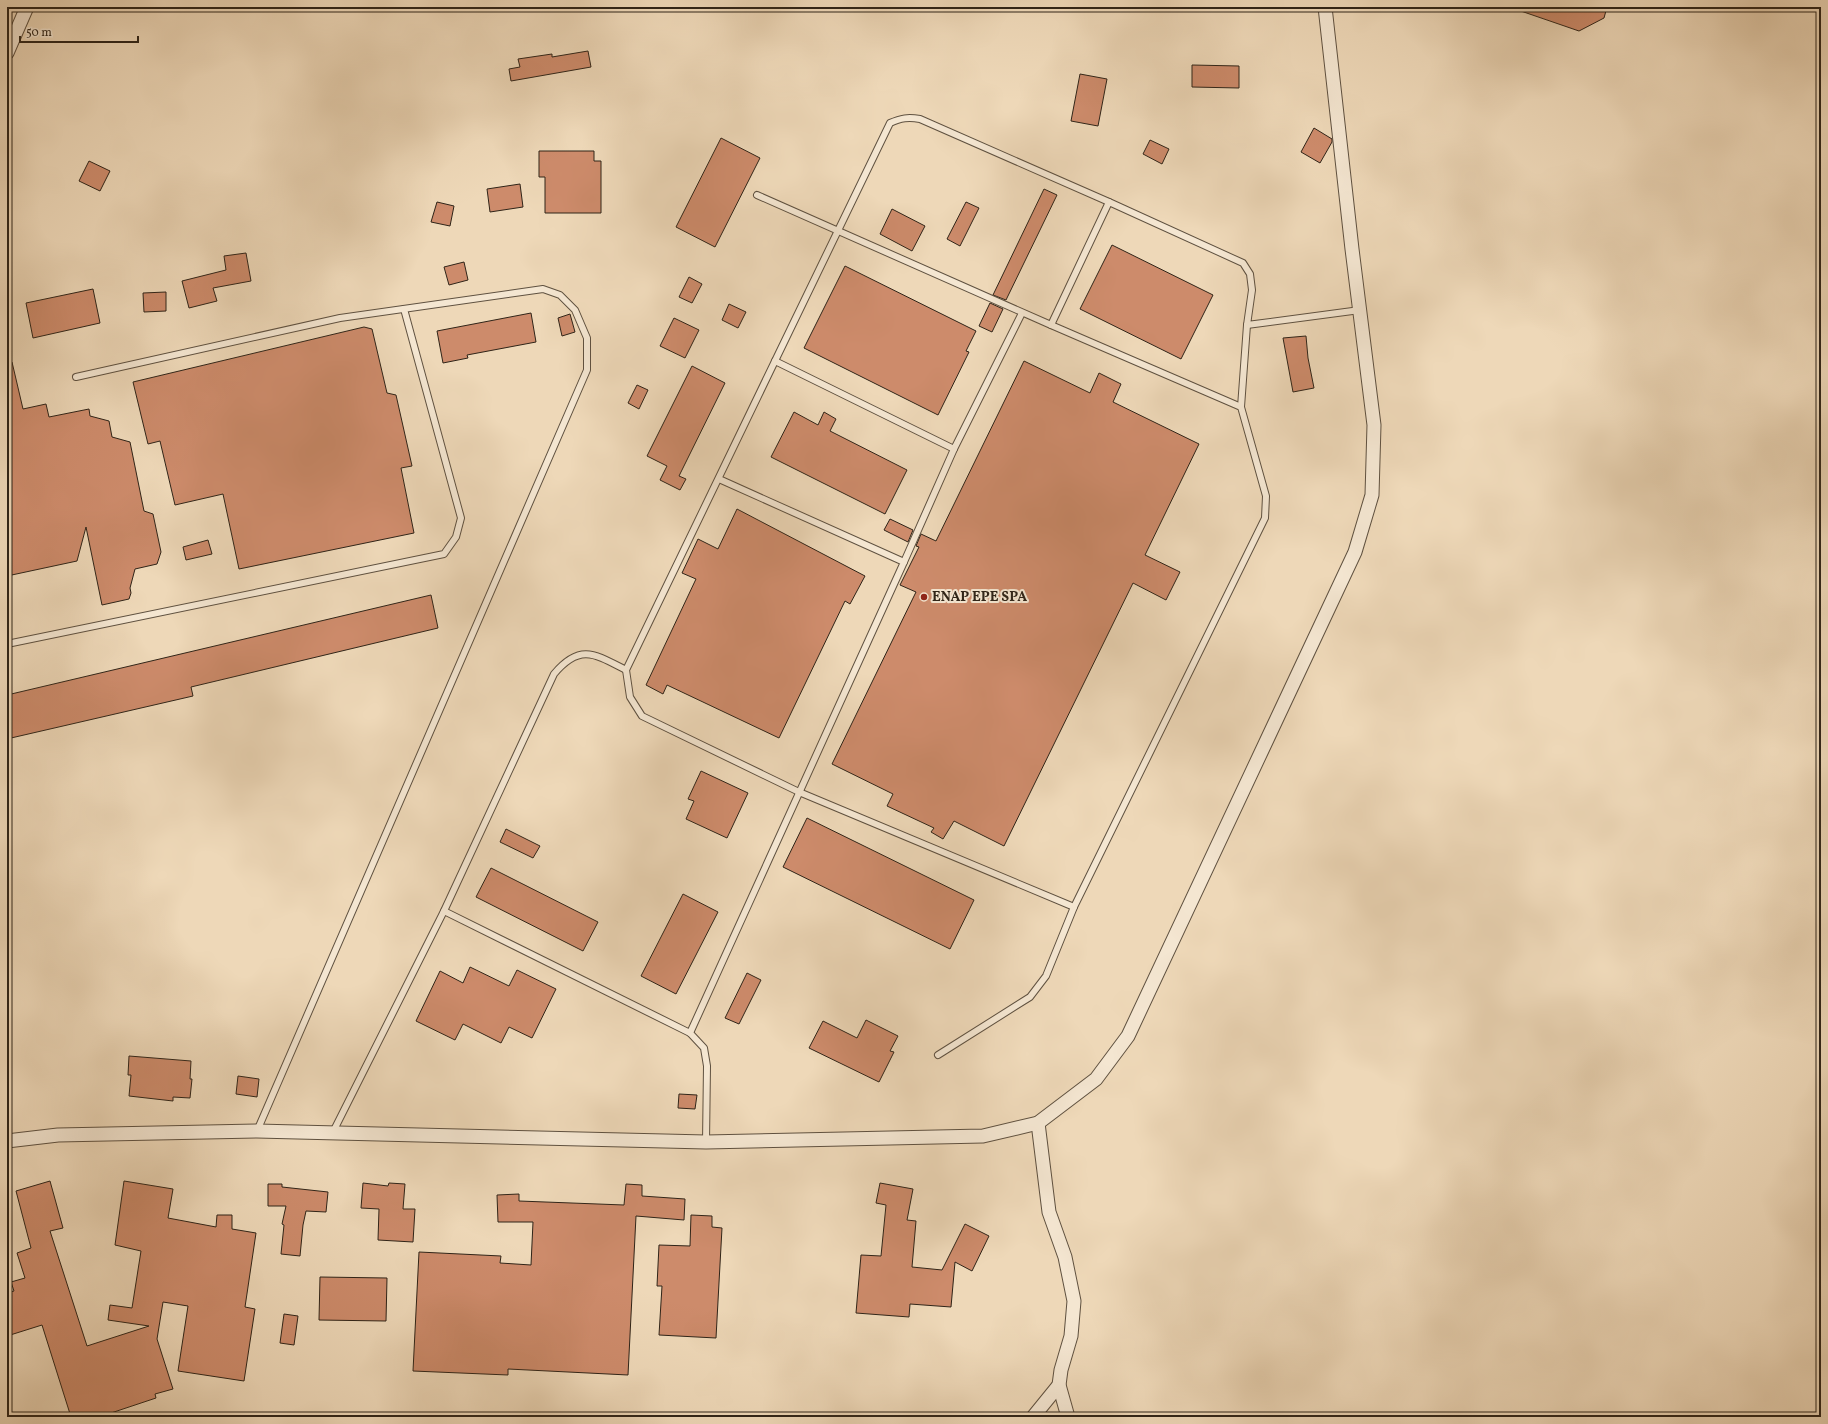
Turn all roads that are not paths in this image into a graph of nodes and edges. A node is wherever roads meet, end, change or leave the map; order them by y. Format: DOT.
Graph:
graph roads {
  1 [pos="27,7"];
  2 [pos="1325,7"];
  3 [pos="7,53"];
  4 [pos="757,195"];
  5 [pos="1109,202"];
  6 [pos="837,231"];
  7 [pos="404,309"];
  8 [pos="1360,310"];
  9 [pos="1022,312"];
  10 [pos="1051,325"];
  11 [pos="1246,325"];
  12 [pos="775,361"];
  13 [pos="76,377"];
  14 [pos="1241,407"];
  15 [pos="954,449"];
  16 [pos="719,479"];
  17 [pos="904,562"];
  18 [pos="7,644"];
  19 [pos="626,670"];
  20 [pos="799,792"];
  21 [pos="1074,907"];
  22 [pos="444,911"];
  23 [pos="690,1033"];
  24 [pos="938,1055"];
  25 [pos="1038,1123"];
  26 [pos="257,1131"];
  27 [pos="333,1132"];
  28 [pos="7,1141"];
  29 [pos="706,1142"];
  30 [pos="1059,1385"];
  31 [pos="1033,1417"];
  32 [pos="1068,1417"];
  1 -- 3 [label="street"];
  2 -- 8 [label="street"];
  4 -- 6 [label="lane"];
  5 -- 6 [label="lane"];
  5 -- 10 [label="lane"];
  5 -- 11 [label="lane"];
  6 -- 9 [label="lane"];
  6 -- 12 [label="lane"];
  7 -- 13 [label="lane"];
  7 -- 18 [label="lane"];
  7 -- 26 [label="lane"];
  8 -- 11 [label="lane"];
  8 -- 25 [label="street"];
  9 -- 10 [label="lane"];
  9 -- 15 [label="lane"];
  10 -- 14 [label="lane"];
  11 -- 14 [label="lane"];
  12 -- 15 [label="lane"];
  12 -- 16 [label="lane"];
  14 -- 21 [label="lane"];
  15 -- 17 [label="lane"];
  16 -- 17 [label="lane"];
  16 -- 19 [label="lane"];
  17 -- 20 [label="lane"];
  19 -- 20 [label="lane"];
  19 -- 22 [label="lane"];
  20 -- 21 [label="lane"];
  20 -- 23 [label="lane"];
  21 -- 24 [label="lane"];
  22 -- 23 [label="lane"];
  22 -- 27 [label="lane"];
  23 -- 29 [label="lane"];
  25 -- 29 [label="street"];
  25 -- 30 [label="street"];
  26 -- 27 [label="street"];
  26 -- 28 [label="street"];
  27 -- 29 [label="street"];
  30 -- 31 [label="street"];
  30 -- 32 [label="street"];
}
